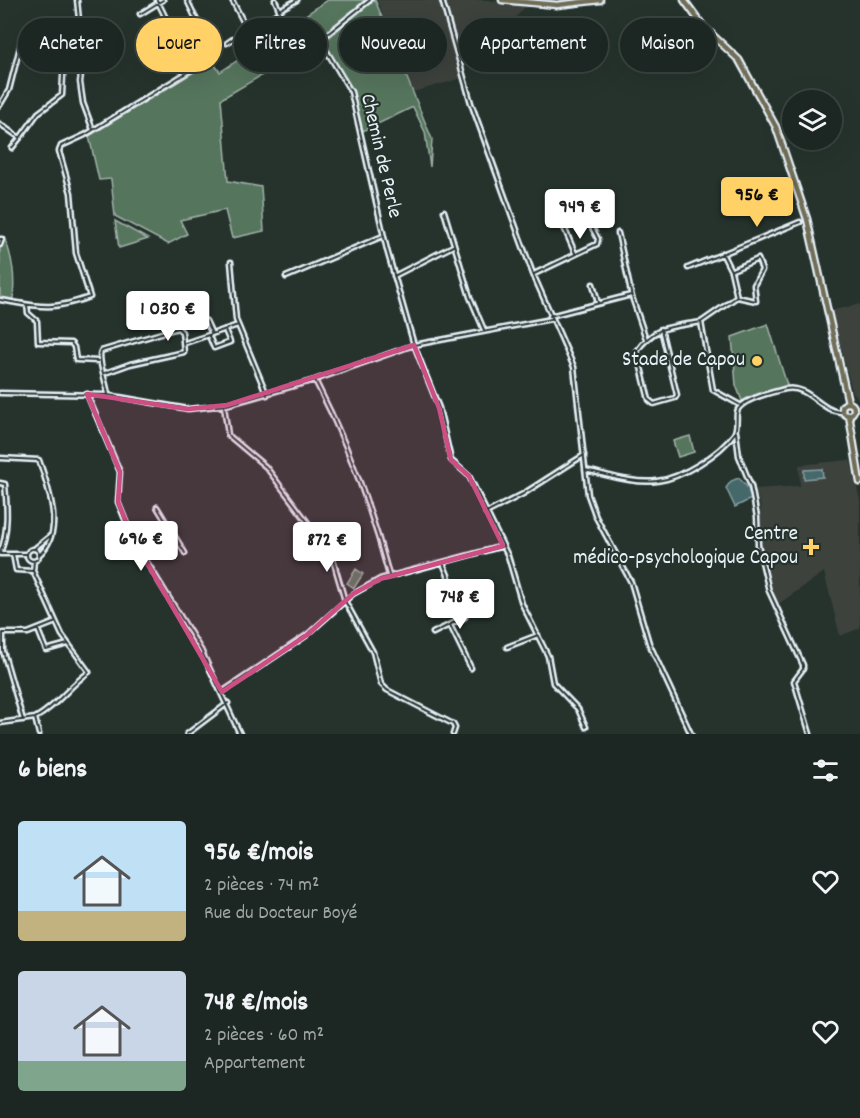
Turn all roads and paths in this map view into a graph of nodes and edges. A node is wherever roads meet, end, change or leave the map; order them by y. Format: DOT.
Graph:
graph roads {
  1 [pos="77,0"];
  2 [pos="163,0"];
  3 [pos="187,0"];
  4 [pos="232,0"];
  5 [pos="275,0"];
  6 [pos="297,0"];
  7 [pos="370,0"];
  8 [pos="442,0"];
  9 [pos="502,0"];
  10 [pos="600,0"];
  11 [pos="684,0"];
  12 [pos="158,1"];
  13 [pos="279,10"];
  14 [pos="140,14"];
  15 [pos="166,18"];
  16 [pos="196,18"];
  17 [pos="241,18"];
  18 [pos="268,18"];
  19 [pos="234,38"];
  20 [pos="227,43"];
  21 [pos="188,72"];
  22 [pos="0,94"];
  23 [pos="7,94"];
  24 [pos="0,105"];
  25 [pos="0,124"];
  26 [pos="93,130"];
  27 [pos="20,138"];
  28 [pos="12,148"];
  29 [pos="444,211"];
  30 [pos="800,222"];
  31 [pos="618,233"];
  32 [pos="383,236"];
  33 [pos="1,239"];
  34 [pos="0,245"];
  35 [pos="454,246"];
  36 [pos="575,253"];
  37 [pos="722,253"];
  38 [pos="231,261"];
  39 [pos="688,268"];
  40 [pos="731,271"];
  41 [pos="533,274"];
  42 [pos="394,276"];
  43 [pos="286,277"];
  44 [pos="593,284"];
  45 [pos="631,295"];
  46 [pos="737,297"];
  47 [pos="0,300"];
  48 [pos="598,303"];
  49 [pos="27,305"];
  50 [pos="550,317"];
  51 [pos="206,321"];
  52 [pos="701,322"];
  53 [pos="238,325"];
  54 [pos="661,329"];
  55 [pos="225,330"];
  56 [pos="485,331"];
  57 [pos="210,335"];
  58 [pos="646,339"];
  59 [pos="185,343"];
  60 [pos="414,345"];
  61 [pos="99,361"];
  62 [pos="105,373"];
  63 [pos="315,380"];
  64 [pos="0,393"];
  65 [pos="87,394"];
  66 [pos="108,395"];
  67 [pos="267,395"];
  68 [pos="848,402"];
  69 [pos="740,405"];
  70 [pos="224,406"];
  71 [pos="842,412"];
  72 [pos="849,415"];
  73 [pos="736,432"];
  74 [pos="584,455"];
  75 [pos="0,458"];
  76 [pos="585,470"];
  77 [pos="860,482"];
  78 [pos="0,483"];
  79 [pos="157,507"];
  80 [pos="486,513"];
  81 [pos="0,523"];
  82 [pos="6,523"];
  83 [pos="50,536"];
  84 [pos="503,546"];
  85 [pos="33,549"];
  86 [pos="185,553"];
  87 [pos="0,554"];
  88 [pos="13,554"];
  89 [pos="27,554"];
  90 [pos="39,555"];
  91 [pos="34,561"];
  92 [pos="443,563"];
  93 [pos="33,571"];
  94 [pos="389,575"];
  95 [pos="345,601"];
  96 [pos="56,622"];
  97 [pos="450,624"];
  98 [pos="38,630"];
  99 [pos="433,633"];
  100 [pos="538,635"];
  101 [pos="69,644"];
  102 [pos="507,647"];
  103 [pos="471,668"];
  104 [pos="222,692"];
  105 [pos="228,703"];
  106 [pos="35,718"];
  107 [pos="23,720"];
  108 [pos="0,723"];
  109 [pos="586,727"];
  110 [pos="691,733"];
  111 [pos="39,734"];
  112 [pos="187,734"];
  113 [pos="240,734"];
  114 [pos="453,734"];
  115 [pos="685,734"];
  116 [pos="810,734"];
  1 -- 26 [label="street"];
  2 -- 12 [label="street"];
  3 -- 16 [label="street"];
  4 -- 17 [label="street"];
  5 -- 13 [label="street"];
  6 -- 13 [label="street"];
  7 -- 32 [label="street, Chemin de Perle"];
  8 -- 41 [label="street"];
  9 -- 10 [label="main road"];
  11 -- 68 [label="main road"];
  12 -- 14 [label="street"];
  12 -- 15 [label="street"];
  13 -- 18 [label="street"];
  19 -- 20 [label="street"];
  21 -- 26 [label="street"];
  22 -- 23 [label="street"];
  23 -- 24 [label="street"];
  23 -- 27 [label="street"];
  25 -- 27 [label="street"];
  26 -- 49 [label="street"];
  27 -- 28 [label="street"];
  29 -- 35 [label="street"];
  30 -- 37 [label="street"];
  31 -- 45 [label="street"];
  32 -- 42 [label="street, Chemin de Perle"];
  32 -- 43 [label="street"];
  33 -- 34 [label="street"];
  35 -- 42 [label="street"];
  35 -- 56 [label="street"];
  36 -- 36 [label="street"];
  36 -- 41 [label="street"];
  37 -- 39 [label="street"];
  37 -- 40 [label="street"];
  38 -- 53 [label="street"];
  40 -- 46 [label="street"];
  40 -- 46 [label="street"];
  41 -- 50 [label="street"];
  42 -- 60 [label="street, Chemin de Perle"];
  44 -- 48 [label="street"];
  45 -- 48 [label="street"];
  45 -- 58 [label="street"];
  46 -- 52 [label="street"];
  47 -- 49 [label="street"];
  48 -- 50 [label="street"];
  49 -- 61 [label="street"];
  50 -- 56 [label="street"];
  50 -- 74 [label="street"];
  51 -- 57 [label="street"];
  52 -- 54 [label="street"];
  52 -- 69 [label="street"];
  53 -- 55 [label="street"];
  53 -- 67 [label="street"];
  54 -- 58 [label="street"];
  54 -- 58 [label="street"];
  55 -- 57 [label="street"];
  55 -- 57 [label="street"];
  56 -- 60 [label="street"];
  57 -- 59 [label="street"];
  59 -- 61 [label="street"];
  59 -- 62 [label="street"];
  60 -- 63 [label="street"];
  60 -- 80 [label="street, Chemin de Perle"];
  61 -- 62 [label="street"];
  62 -- 66 [label="street"];
  63 -- 67 [label="street"];
  63 -- 94 [label="street"];
  64 -- 65 [label="street"];
  65 -- 66 [label="street"];
  65 -- 104 [label="street"];
  66 -- 70 [label="street"];
  67 -- 70 [label="street"];
  68 -- 71 [label="main road"];
  68 -- 72 [label="main road"];
  69 -- 71 [label="street"];
  69 -- 73 [label="street"];
  70 -- 95 [label="street"];
  71 -- 72 [label="main road"];
  72 -- 77 [label="main road"];
  73 -- 76 [label="street"];
  73 -- 116 [label="street"];
  74 -- 76 [label="street"];
  74 -- 80 [label="street"];
  75 -- 83 [label="street"];
  76 -- 110 [label="street"];
  78 -- 82 [label="street"];
  79 -- 86 [label="street"];
  80 -- 84 [label="street, Chemin de Perle"];
  81 -- 82 [label="street"];
  82 -- 87 [label="street"];
  83 -- 85 [label="street"];
  83 -- 90 [label="street"];
  84 -- 92 [label="street"];
  84 -- 100 [label="street, Chemin de Perle"];
  85 -- 89 [label="street"];
  85 -- 90 [label="street"];
  87 -- 88 [label="street"];
  88 -- 89 [label="street"];
  88 -- 93 [label="street"];
  89 -- 91 [label="street"];
  90 -- 91 [label="street"];
  91 -- 93 [label="street"];
  92 -- 94 [label="street"];
  92 -- 97 [label="street"];
  93 -- 96 [label="street"];
  94 -- 95 [label="street"];
  95 -- 104 [label="street"];
  95 -- 114 [label="street"];
  96 -- 98 [label="street"];
  96 -- 101 [label="street"];
  97 -- 99 [label="street"];
  97 -- 103 [label="street"];
  98 -- 101 [label="street"];
  98 -- 107 [label="street"];
  100 -- 102 [label="street"];
  100 -- 109 [label="street, Chemin de Perle"];
  101 -- 106 [label="street"];
  104 -- 105 [label="street"];
  105 -- 112 [label="street"];
  105 -- 113 [label="street"];
  106 -- 107 [label="street"];
  106 -- 111 [label="street"];
  107 -- 108 [label="street"];
  110 -- 115 [label="street"];
}
